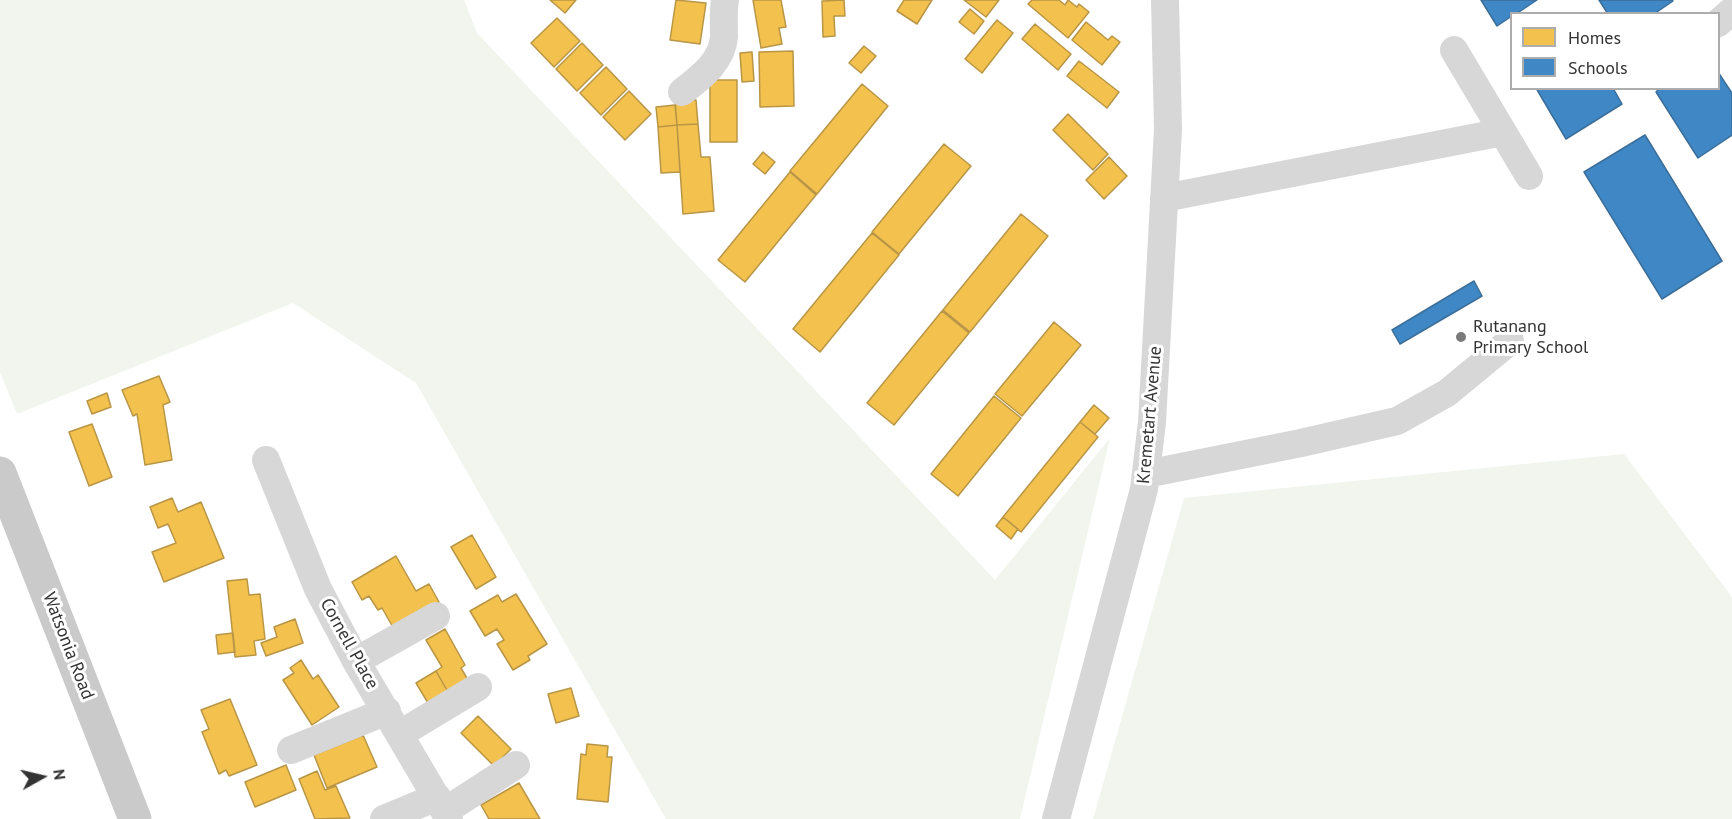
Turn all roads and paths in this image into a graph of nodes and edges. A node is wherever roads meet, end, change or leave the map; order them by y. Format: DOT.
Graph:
graph roads {
  1 [pos="725,0"];
  2 [pos="1166,0"];
  3 [pos="1732,11"];
  4 [pos="1720,22"];
  5 [pos="1454,50"];
  6 [pos="682,92"];
  7 [pos="1503,132"];
  8 [pos="1529,176"];
  9 [pos="1164,198"];
  10 [pos="1510,341"];
  11 [pos="266,460"];
  12 [pos="0,473"];
  13 [pos="1146,474"];
  14 [pos="436,616"];
  15 [pos="356,661"];
  16 [pos="478,687"];
  17 [pos="394,723"];
  18 [pos="291,750"];
  19 [pos="516,765"];
  20 [pos="444,809"];
  21 [pos="135,819"];
  22 [pos="384,819"];
  23 [pos="1056,819"];
  1 -- 6 [label="street"];
  2 -- 9 [label="street, Kremetart Avenue"];
  3 -- 4 [label="street"];
  5 -- 7 [label="street"];
  7 -- 8 [label="street"];
  7 -- 9 [label="street"];
  9 -- 13 [label="street, Kremetart Avenue"];
  10 -- 13 [label="street"];
  11 -- 15 [label="street, Cornell Place"];
  12 -- 21 [label="main road, Watsonia Road"];
  13 -- 23 [label="street, Kremetart Avenue"];
  14 -- 15 [label="street"];
  15 -- 17 [label="street, Cornell Place"];
  16 -- 17 [label="street"];
  17 -- 18 [label="street"];
  17 -- 20 [label="street, Cornell Place"];
  19 -- 20 [label="street"];
  20 -- 22 [label="street"];
}
